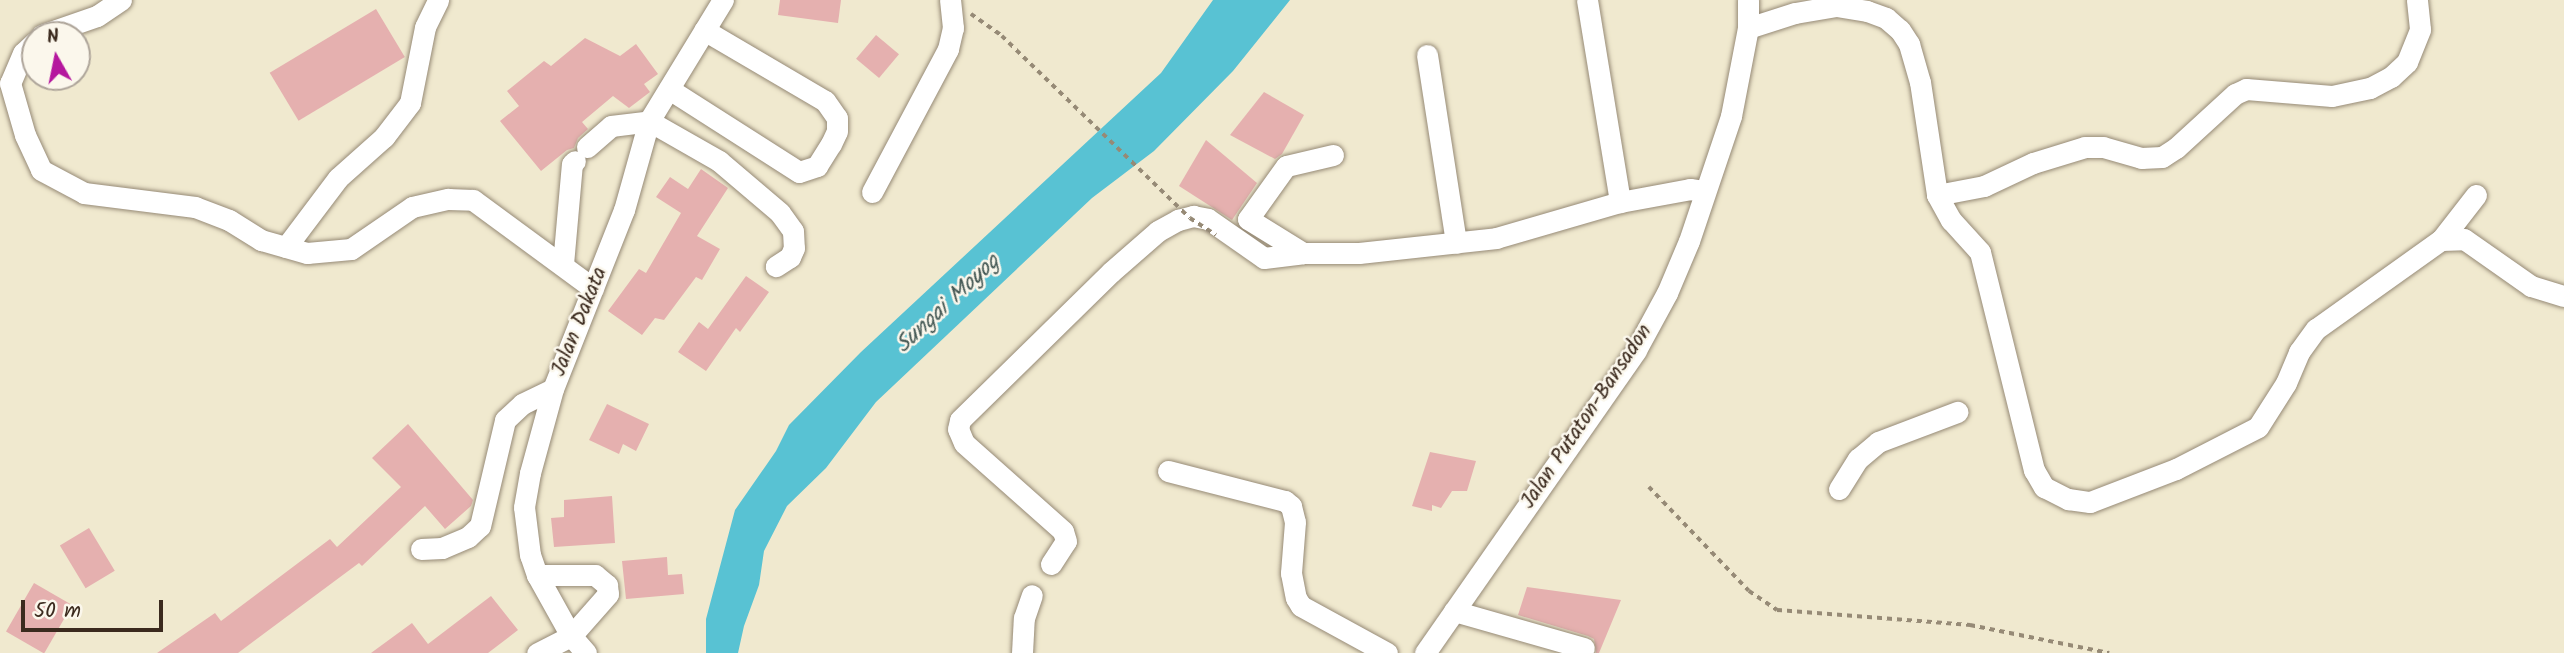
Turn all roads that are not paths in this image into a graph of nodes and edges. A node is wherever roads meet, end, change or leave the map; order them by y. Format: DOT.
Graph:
graph roads {
  1 [pos="121,0"];
  2 [pos="438,0"];
  3 [pos="723,0"];
  4 [pos="1587,0"];
  5 [pos="1748,0"];
  6 [pos="2417,0"];
  7 [pos="958,5"];
  8 [pos="83,21"];
  9 [pos="1748,28"];
  10 [pos="704,30"];
  11 [pos="1427,55"];
  12 [pos="21,58"];
  13 [pos="669,89"];
  14 [pos="649,121"];
  15 [pos="1333,155"];
  16 [pos="1705,191"];
  17 [pos="872,192"];
  18 [pos="1937,195"];
  19 [pos="2476,195"];
  20 [pos="1620,202"];
  21 [pos="2441,240"];
  22 [pos="1456,243"];
  23 [pos="286,247"];
  24 [pos="1303,253"];
  25 [pos="563,264"];
  26 [pos="776,266"];
  27 [pos="593,288"];
  28 [pos="2564,296"];
  29 [pos="553,389"];
  30 [pos="1956,412"];
  31 [pos="1168,471"];
  32 [pos="1839,489"];
  33 [pos="421,549"];
  34 [pos="1051,564"];
  35 [pos="537,575"];
  36 [pos="1032,595"];
  37 [pos="1454,611"];
  38 [pos="571,636"];
  39 [pos="1584,648"];
  40 [pos="537,653"];
  41 [pos="586,653"];
  42 [pos="1022,653"];
  43 [pos="1387,653"];
  44 [pos="1426,653"];
  1 -- 8 [label="street"];
  2 -- 23 [label="street"];
  3 -- 10 [label="street, Jalan Dakata"];
  4 -- 20 [label="street"];
  5 -- 9 [label="street, Jalan Putaton-Bansadon"];
  6 -- 18 [label="street"];
  7 -- 17 [label="street"];
  9 -- 16 [label="street, Jalan Putaton-Bansadon"];
  9 -- 18 [label="street"];
  10 -- 13 [label="street, Jalan Dakata"];
  10 -- 13 [label="street"];
  11 -- 22 [label="street"];
  12 -- 23 [label="street"];
  13 -- 14 [label="street, Jalan Dakata"];
  14 -- 25 [label="street"];
  14 -- 26 [label="street"];
  14 -- 27 [label="street, Jalan Dakata"];
  15 -- 24 [label="street"];
  16 -- 20 [label="street"];
  16 -- 37 [label="street, Jalan Putaton-Bansadon"];
  18 -- 21 [label="street"];
  19 -- 21 [label="street"];
  20 -- 22 [label="street"];
  21 -- 28 [label="street"];
  22 -- 24 [label="street"];
  23 -- 25 [label="street"];
  24 -- 34 [label="street"];
  25 -- 27 [label="street"];
  27 -- 29 [label="street, Jalan Dakata"];
  29 -- 33 [label="street"];
  29 -- 35 [label="street, Jalan Dakata"];
  30 -- 32 [label="street"];
  31 -- 43 [label="street"];
  35 -- 38 [label="street, Jalan Dakata"];
  35 -- 38 [label="street"];
  36 -- 42 [label="street"];
  37 -- 39 [label="street"];
  37 -- 44 [label="street, Jalan Putaton-Bansadon"];
  38 -- 40 [label="street"];
  38 -- 41 [label="street, Jalan Dakata"];
}
